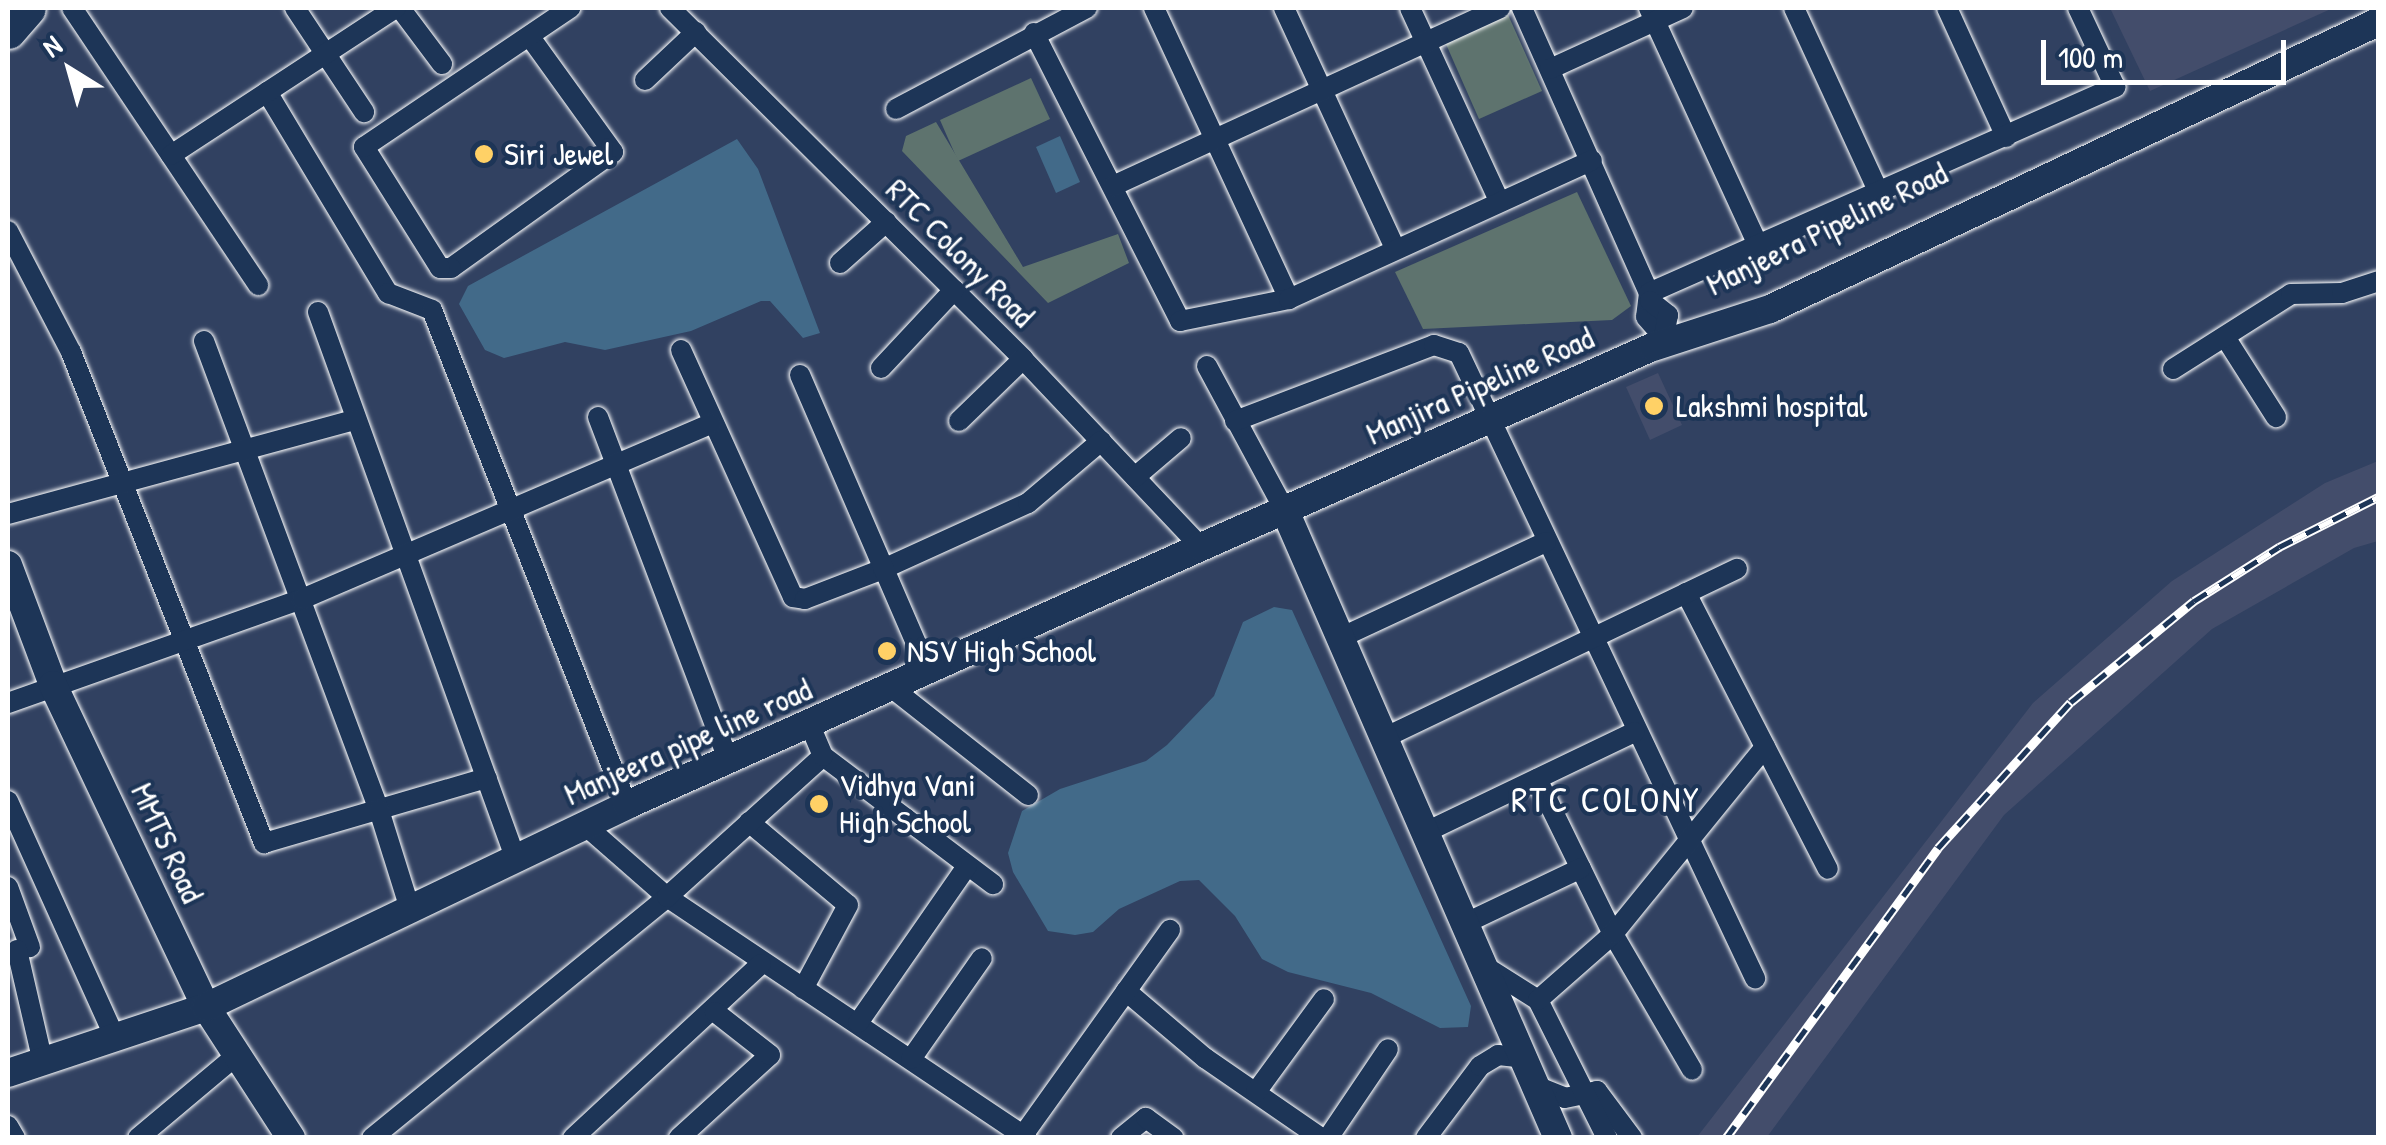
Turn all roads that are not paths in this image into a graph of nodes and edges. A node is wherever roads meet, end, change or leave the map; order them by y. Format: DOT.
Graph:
graph roads {
  1 [pos="72,8"];
  2 [pos="295,8"];
  3 [pos="398,8"];
  4 [pos="570,8"];
  5 [pos="670,8"];
  6 [pos="1087,8"];
  7 [pos="1154,8"];
  8 [pos="1284,8"];
  9 [pos="1410,8"];
  10 [pos="1500,8"];
  11 [pos="1522,8"];
  12 [pos="1682,8"];
  13 [pos="1794,8"];
  14 [pos="1946,8"];
  15 [pos="2078,8"];
  16 [pos="2378,8"];
  17 [pos="1652,14"];
  18 [pos="2378,22"];
  19 [pos="696,32"];
  20 [pos="1034,33"];
  21 [pos="530,37"];
  22 [pos="1426,42"];
  23 [pos="326,53"];
  24 [pos="442,64"];
  25 [pos="1550,69"];
  26 [pos="645,80"];
  27 [pos="1322,90"];
  28 [pos="267,92"];
  29 [pos="896,109"];
  30 [pos="364,112"];
  31 [pos="2006,137"];
  32 [pos="1215,139"];
  33 [pos="171,155"];
  34 [pos="1592,160"];
  35 [pos="1112,186"];
  36 [pos="1880,195"];
  37 [pos="1499,202"];
  38 [pos="886,222"];
  39 [pos="8,231"];
  40 [pos="1395,248"];
  41 [pos="1759,248"];
  42 [pos="840,263"];
  43 [pos="2378,281"];
  44 [pos="258,285"];
  45 [pos="954,290"];
  46 [pos="1650,297"];
  47 [pos="1288,300"];
  48 [pos="318,312"];
  49 [pos="1706,328"];
  50 [pos="2225,337"];
  51 [pos="1666,338"];
  52 [pos="204,341"];
  53 [pos="680,350"];
  54 [pos="1023,359"];
  55 [pos="1207,366"];
  56 [pos="881,368"];
  57 [pos="2173,368"];
  58 [pos="800,376"];
  59 [pos="598,417"];
  60 [pos="2276,417"];
  61 [pos="1491,418"];
  62 [pos="354,420"];
  63 [pos="959,421"];
  64 [pos="1236,421"];
  65 [pos="711,424"];
  66 [pos="1181,438"];
  67 [pos="1102,441"];
  68 [pos="245,453"];
  69 [pos="615,464"];
  70 [pos="1135,477"];
  71 [pos="121,485"];
  72 [pos="510,509"];
  73 [pos="1286,513"];
  74 [pos="8,514"];
  75 [pos="1546,542"];
  76 [pos="1201,548"];
  77 [pos="404,552"];
  78 [pos="8,565"];
  79 [pos="883,569"];
  80 [pos="1737,570"];
  81 [pos="1686,594"];
  82 [pos="302,599"];
  83 [pos="1342,637"];
  84 [pos="185,640"];
  85 [pos="1593,640"];
  86 [pos="928,671"];
  87 [pos="53,685"];
  88 [pos="892,688"];
  89 [pos="8,702"];
  90 [pos="810,726"];
  91 [pos="1635,732"];
  92 [pos="1388,736"];
  93 [pos="1766,747"];
  94 [pos="823,756"];
  95 [pos="729,760"];
  96 [pos="487,778"];
  97 [pos="1537,779"];
  98 [pos="1028,794"];
  99 [pos="8,801"];
  100 [pos="627,806"];
  101 [pos="379,810"];
  102 [pos="749,822"];
  103 [pos="586,826"];
  104 [pos="1428,831"];
  105 [pos="1688,839"];
  106 [pos="516,860"];
  107 [pos="967,866"];
  108 [pos="1580,868"];
  109 [pos="1828,869"];
  110 [pos="993,884"];
  111 [pos="8,887"];
  112 [pos="667,897"];
  113 [pos="411,912"];
  114 [pos="1468,922"];
  115 [pos="1170,930"];
  116 [pos="1612,934"];
  117 [pos="68,935"];
  118 [pos="18,950"];
  119 [pos="982,958"];
  120 [pos="762,964"];
  121 [pos="1489,969"];
  122 [pos="1755,978"];
  123 [pos="803,989"];
  124 [pos="1126,991"];
  125 [pos="1324,1000"];
  126 [pos="1538,1000"];
  127 [pos="206,1007"];
  128 [pos="715,1012"];
  129 [pos="858,1023"];
  130 [pos="116,1038"];
  131 [pos="1388,1049"];
  132 [pos="237,1055"];
  133 [pos="1524,1058"];
  134 [pos="911,1059"];
  135 [pos="43,1063"];
  136 [pos="1692,1070"];
  137 [pos="8,1072"];
  138 [pos="1536,1086"];
  139 [pos="1582,1091"];
  140 [pos="1256,1092"];
  141 [pos="8,1126"];
  142 [pos="1549,1132"];
  143 [pos="1023,1137"];
  144 [pos="16,1138"];
  145 [pos="138,1138"];
  146 [pos="291,1138"];
  147 [pos="372,1138"];
  148 [pos="573,1138"];
  149 [pos="678,1138"];
  150 [pos="1121,1138"];
  151 [pos="1174,1138"];
  152 [pos="1324,1138"];
  153 [pos="1426,1138"];
  154 [pos="1607,1138"];
  155 [pos="1632,1138"];
  1 -- 33 [label="street"];
  2 -- 23 [label="street"];
  3 -- 23 [label="street"];
  3 -- 24 [label="street"];
  4 -- 21 [label="street"];
  5 -- 19 [label="street, RTC Colony Road"];
  6 -- 20 [label="street"];
  7 -- 32 [label="street"];
  8 -- 27 [label="street"];
  9 -- 22 [label="street"];
  10 -- 22 [label="street"];
  11 -- 25 [label="street"];
  12 -- 17 [label="street"];
  13 -- 36 [label="street"];
  14 -- 31 [label="street"];
  15 -- 31 [label="street"];
  16 -- 49 [label="main road, Manjeera Pipeline Road"];
  17 -- 25 [label="street"];
  17 -- 41 [label="street"];
  18 -- 49 [label="main road, Manjeera Pipeline Road"];
  19 -- 26 [label="street"];
  19 -- 38 [label="street, RTC Colony Road"];
  20 -- 29 [label="street"];
  20 -- 35 [label="street"];
  21 -- 21 [label="street"];
  22 -- 27 [label="street"];
  22 -- 37 [label="street"];
  23 -- 28 [label="street"];
  23 -- 30 [label="street"];
  25 -- 34 [label="street"];
  27 -- 32 [label="street"];
  27 -- 40 [label="street"];
  28 -- 33 [label="street"];
  28 -- 72 [label="street"];
  31 -- 36 [label="street"];
  32 -- 35 [label="street"];
  32 -- 47 [label="street"];
  33 -- 44 [label="street"];
  34 -- 37 [label="street"];
  34 -- 46 [label="street"];
  35 -- 47 [label="street"];
  36 -- 41 [label="street"];
  37 -- 40 [label="street"];
  38 -- 42 [label="street"];
  38 -- 45 [label="street, RTC Colony Road"];
  39 -- 71 [label="street"];
  40 -- 47 [label="street"];
  41 -- 46 [label="street"];
  43 -- 50 [label="street"];
  45 -- 54 [label="street, RTC Colony Road"];
  45 -- 56 [label="street"];
  46 -- 51 [label="street"];
  48 -- 62 [label="street"];
  49 -- 51 [label="main road, Manjira Pipeline Road"];
  50 -- 57 [label="street"];
  50 -- 60 [label="street"];
  51 -- 61 [label="main road, Manjira Pipeline Road"];
  52 -- 68 [label="street"];
  53 -- 65 [label="street"];
  54 -- 63 [label="street"];
  54 -- 67 [label="street, RTC Colony Road"];
  55 -- 64 [label="street"];
  58 -- 79 [label="street"];
  59 -- 69 [label="street"];
  61 -- 64 [label="street"];
  61 -- 73 [label="main road, Manjira Pipeline Road"];
  61 -- 75 [label="street"];
  62 -- 68 [label="street"];
  62 -- 77 [label="street"];
  64 -- 73 [label="street"];
  65 -- 69 [label="street"];
  65 -- 79 [label="street"];
  66 -- 70 [label="street"];
  67 -- 70 [label="street, RTC Colony Road"];
  67 -- 79 [label="street"];
  68 -- 71 [label="street"];
  68 -- 82 [label="street"];
  69 -- 72 [label="street"];
  69 -- 95 [label="street"];
  70 -- 76 [label="street, RTC Colony Road"];
  71 -- 74 [label="street"];
  71 -- 84 [label="street"];
  72 -- 77 [label="street"];
  72 -- 100 [label="street"];
  73 -- 76 [label="main road, Manjira Pipeline Road"];
  73 -- 83 [label="main road"];
  75 -- 83 [label="street"];
  75 -- 85 [label="street"];
  76 -- 86 [label="main road, Manjeera pipe line road"];
  77 -- 82 [label="street"];
  77 -- 96 [label="street"];
  78 -- 87 [label="main road, MMTS Road"];
  79 -- 86 [label="street"];
  80 -- 81 [label="street"];
  81 -- 85 [label="street"];
  81 -- 93 [label="street"];
  82 -- 84 [label="street"];
  82 -- 101 [label="street"];
  83 -- 92 [label="main road"];
  84 -- 87 [label="street"];
  84 -- 101 [label="street"];
  85 -- 91 [label="street"];
  85 -- 92 [label="street"];
  86 -- 88 [label="main road, Manjeera pipe line road"];
  87 -- 89 [label="street"];
  87 -- 127 [label="main road, MMTS Road"];
  88 -- 90 [label="main road, Manjeera pipe line road"];
  88 -- 98 [label="street"];
  90 -- 94 [label="street"];
  90 -- 95 [label="main road, Manjeera pipe line road"];
  91 -- 97 [label="street"];
  91 -- 105 [label="street"];
  92 -- 104 [label="main road"];
  93 -- 105 [label="street"];
  93 -- 109 [label="street"];
  94 -- 102 [label="street"];
  94 -- 107 [label="street"];
  95 -- 100 [label="main road, Manjeera pipe line road"];
  96 -- 101 [label="street"];
  96 -- 106 [label="street"];
  97 -- 104 [label="street"];
  97 -- 108 [label="street"];
  99 -- 117 [label="street"];
  100 -- 103 [label="main road, Manjeera pipe line road"];
  101 -- 113 [label="street"];
  102 -- 112 [label="street"];
  102 -- 123 [label="street"];
  103 -- 106 [label="main road, Manjeera pipe line road"];
  103 -- 112 [label="street"];
  104 -- 114 [label="main road"];
  105 -- 116 [label="street"];
  105 -- 122 [label="street"];
  106 -- 113 [label="main road, Manjeera pipe line road"];
  107 -- 110 [label="street"];
  107 -- 129 [label="street"];
  108 -- 114 [label="street"];
  108 -- 116 [label="street"];
  111 -- 118 [label="street"];
  112 -- 120 [label="street"];
  112 -- 147 [label="street"];
  113 -- 127 [label="main road, Manjeera pipe line road"];
  114 -- 121 [label="main road"];
  115 -- 124 [label="street"];
  116 -- 126 [label="street"];
  116 -- 136 [label="street"];
  117 -- 118 [label="street"];
  117 -- 130 [label="street"];
  118 -- 135 [label="street"];
  119 -- 134 [label="street"];
  120 -- 123 [label="street"];
  120 -- 128 [label="street"];
  121 -- 126 [label="street"];
  121 -- 133 [label="main road"];
  123 -- 129 [label="street"];
  124 -- 140 [label="street"];
  124 -- 143 [label="street"];
  125 -- 140 [label="street"];
  126 -- 139 [label="street"];
  127 -- 130 [label="main road"];
  127 -- 132 [label="main road, MMTS Road"];
  128 -- 148 [label="street"];
  128 -- 149 [label="street"];
  129 -- 134 [label="street"];
  130 -- 135 [label="main road"];
  131 -- 152 [label="street"];
  132 -- 145 [label="street"];
  132 -- 146 [label="main road, MMTS Road"];
  133 -- 138 [label="main road"];
  133 -- 153 [label="street"];
  134 -- 143 [label="street"];
  135 -- 137 [label="main road"];
  138 -- 139 [label="street"];
  138 -- 142 [label="main road"];
  139 -- 154 [label="street"];
  139 -- 155 [label="street"];
  140 -- 152 [label="street"];
  141 -- 144 [label="street"];
  150 -- 151 [label="street"];
}
